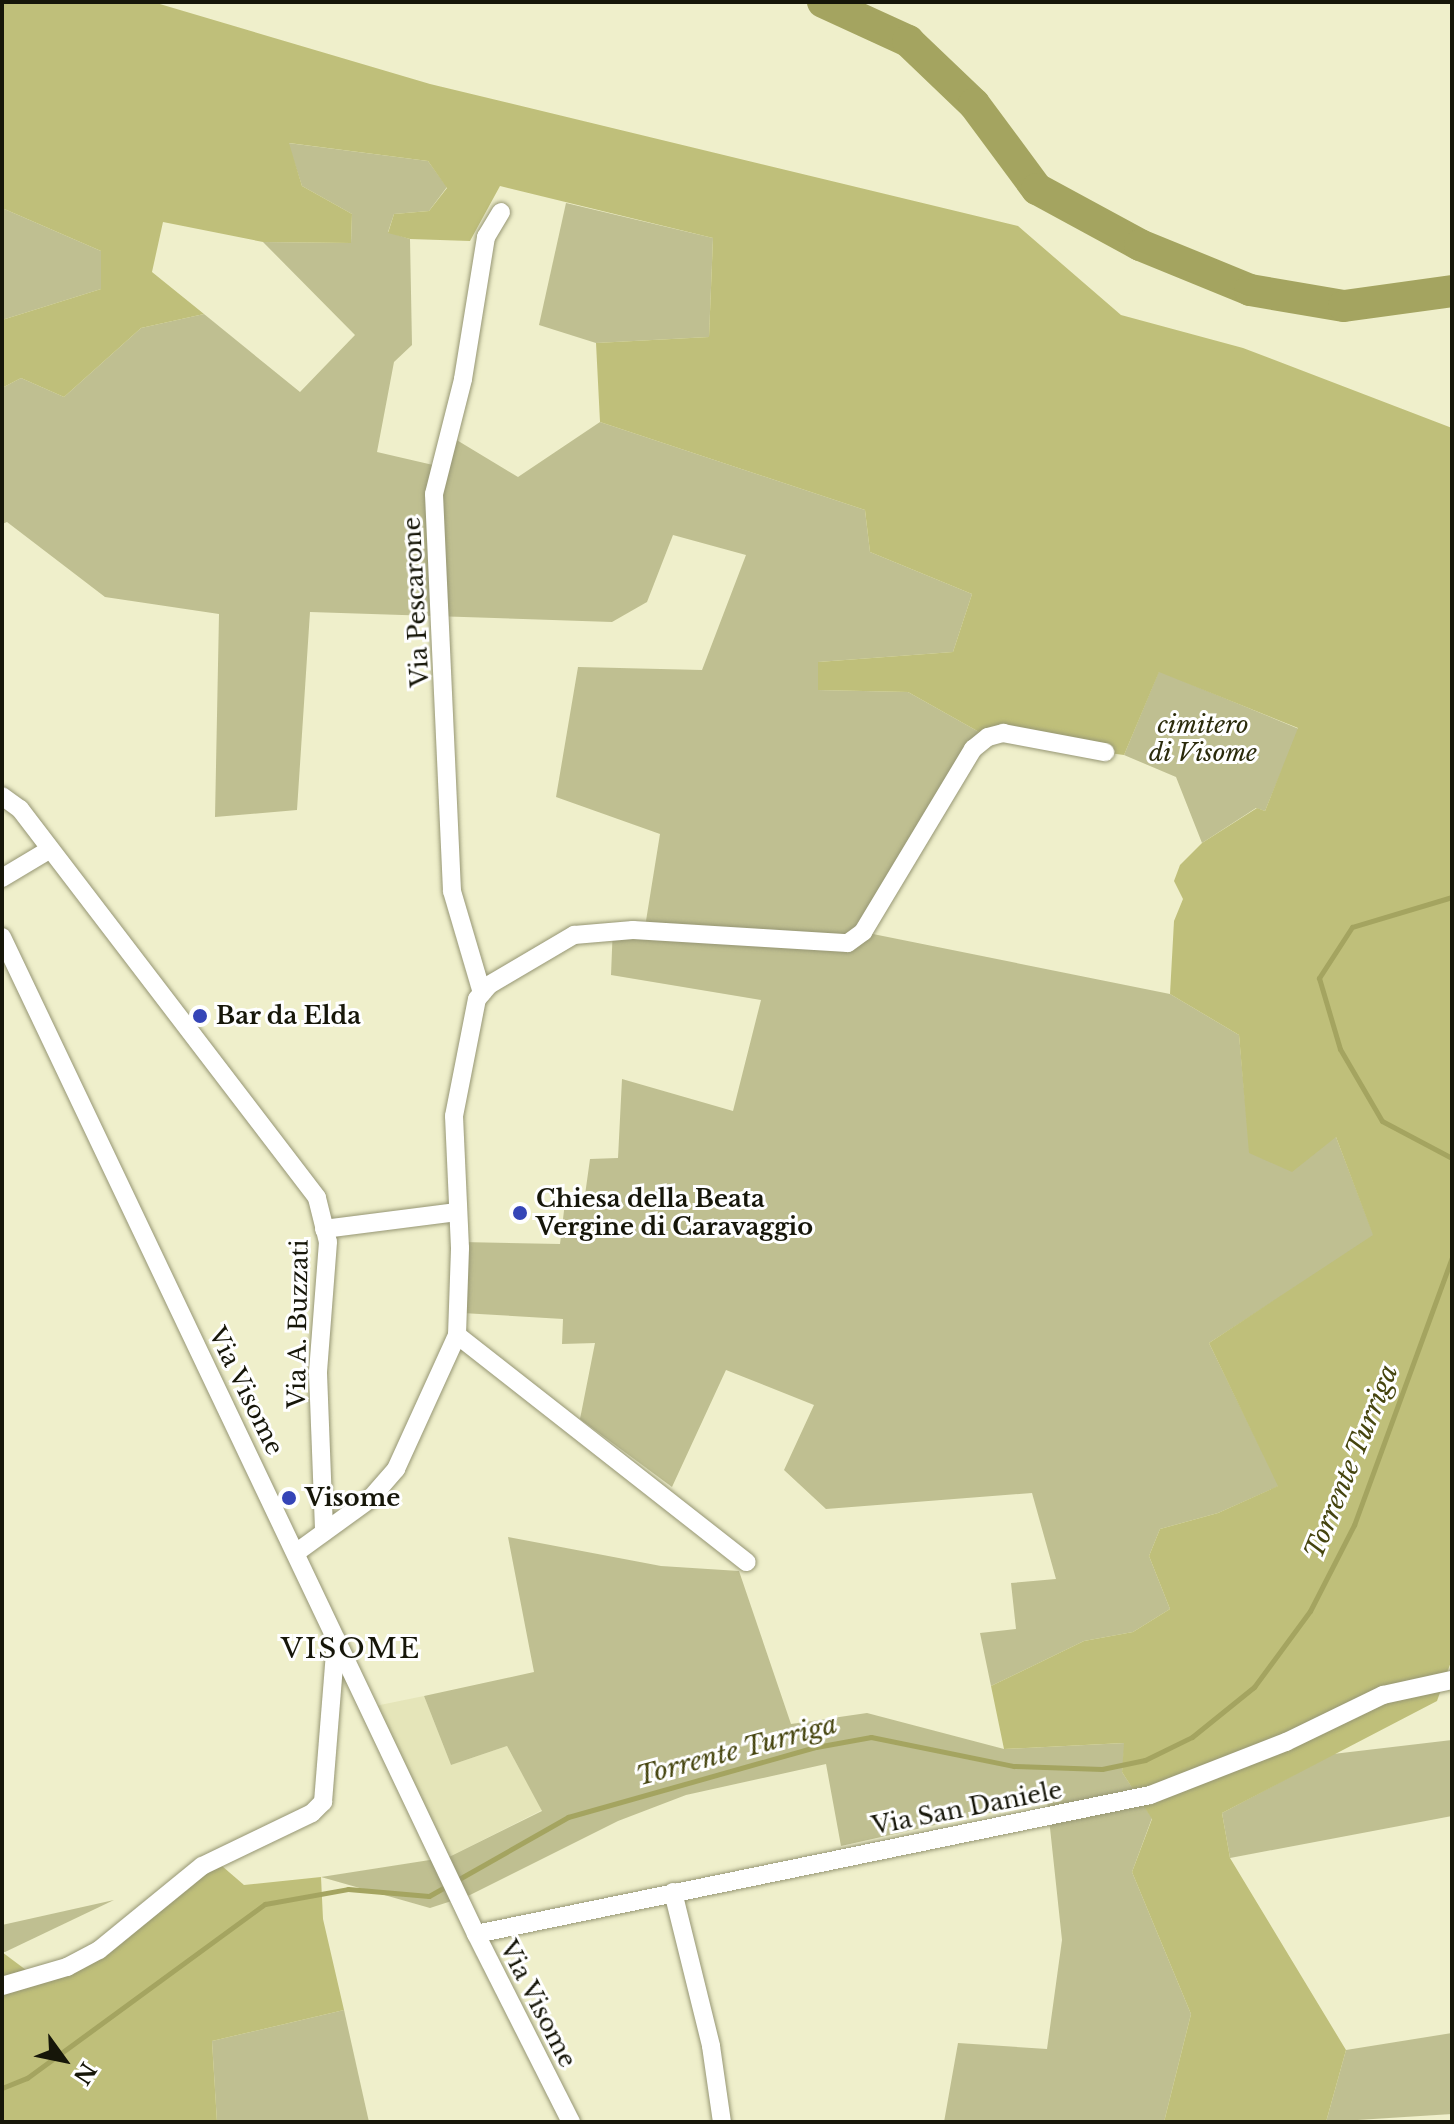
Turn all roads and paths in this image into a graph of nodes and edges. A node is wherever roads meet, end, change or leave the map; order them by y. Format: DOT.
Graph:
graph roads {
  1 [pos="501,212"];
  2 [pos="1105,752"];
  3 [pos="2,796"];
  4 [pos="49,850"];
  5 [pos="2,878"];
  6 [pos="2,937"];
  7 [pos="482,993"];
  8 [pos="456,1204"];
  9 [pos="324,1229"];
  10 [pos="457,1335"];
  11 [pos="324,1532"];
  12 [pos="297,1552"];
  13 [pos="747,1562"];
  14 [pos="336,1637"];
  15 [pos="1452,1680"];
  16 [pos="673,1892"];
  17 [pos="476,1934"];
  18 [pos="2,1986"];
  19 [pos="571,2122"];
  20 [pos="722,2122"];
  1 -- 7 [label="street, Via Pescarone"];
  2 -- 7 [label="street"];
  3 -- 4 [label="street, Via A. Buzzati"];
  4 -- 5 [label="street"];
  4 -- 9 [label="street, Via A. Buzzati"];
  6 -- 12 [label="street, Via Visome"];
  7 -- 8 [label="street"];
  8 -- 9 [label="street"];
  8 -- 10 [label="street"];
  9 -- 11 [label="street, Via A. Buzzati"];
  10 -- 11 [label="street"];
  10 -- 13 [label="street"];
  11 -- 12 [label="street"];
  12 -- 14 [label="street, Via Visome"];
  14 -- 17 [label="street, Via Visome"];
  14 -- 18 [label="street"];
  15 -- 16 [label="street, Via San Daniele"];
  16 -- 17 [label="street, Via San Daniele"];
  16 -- 20 [label="street"];
  17 -- 19 [label="street, Via Visome"];
}
